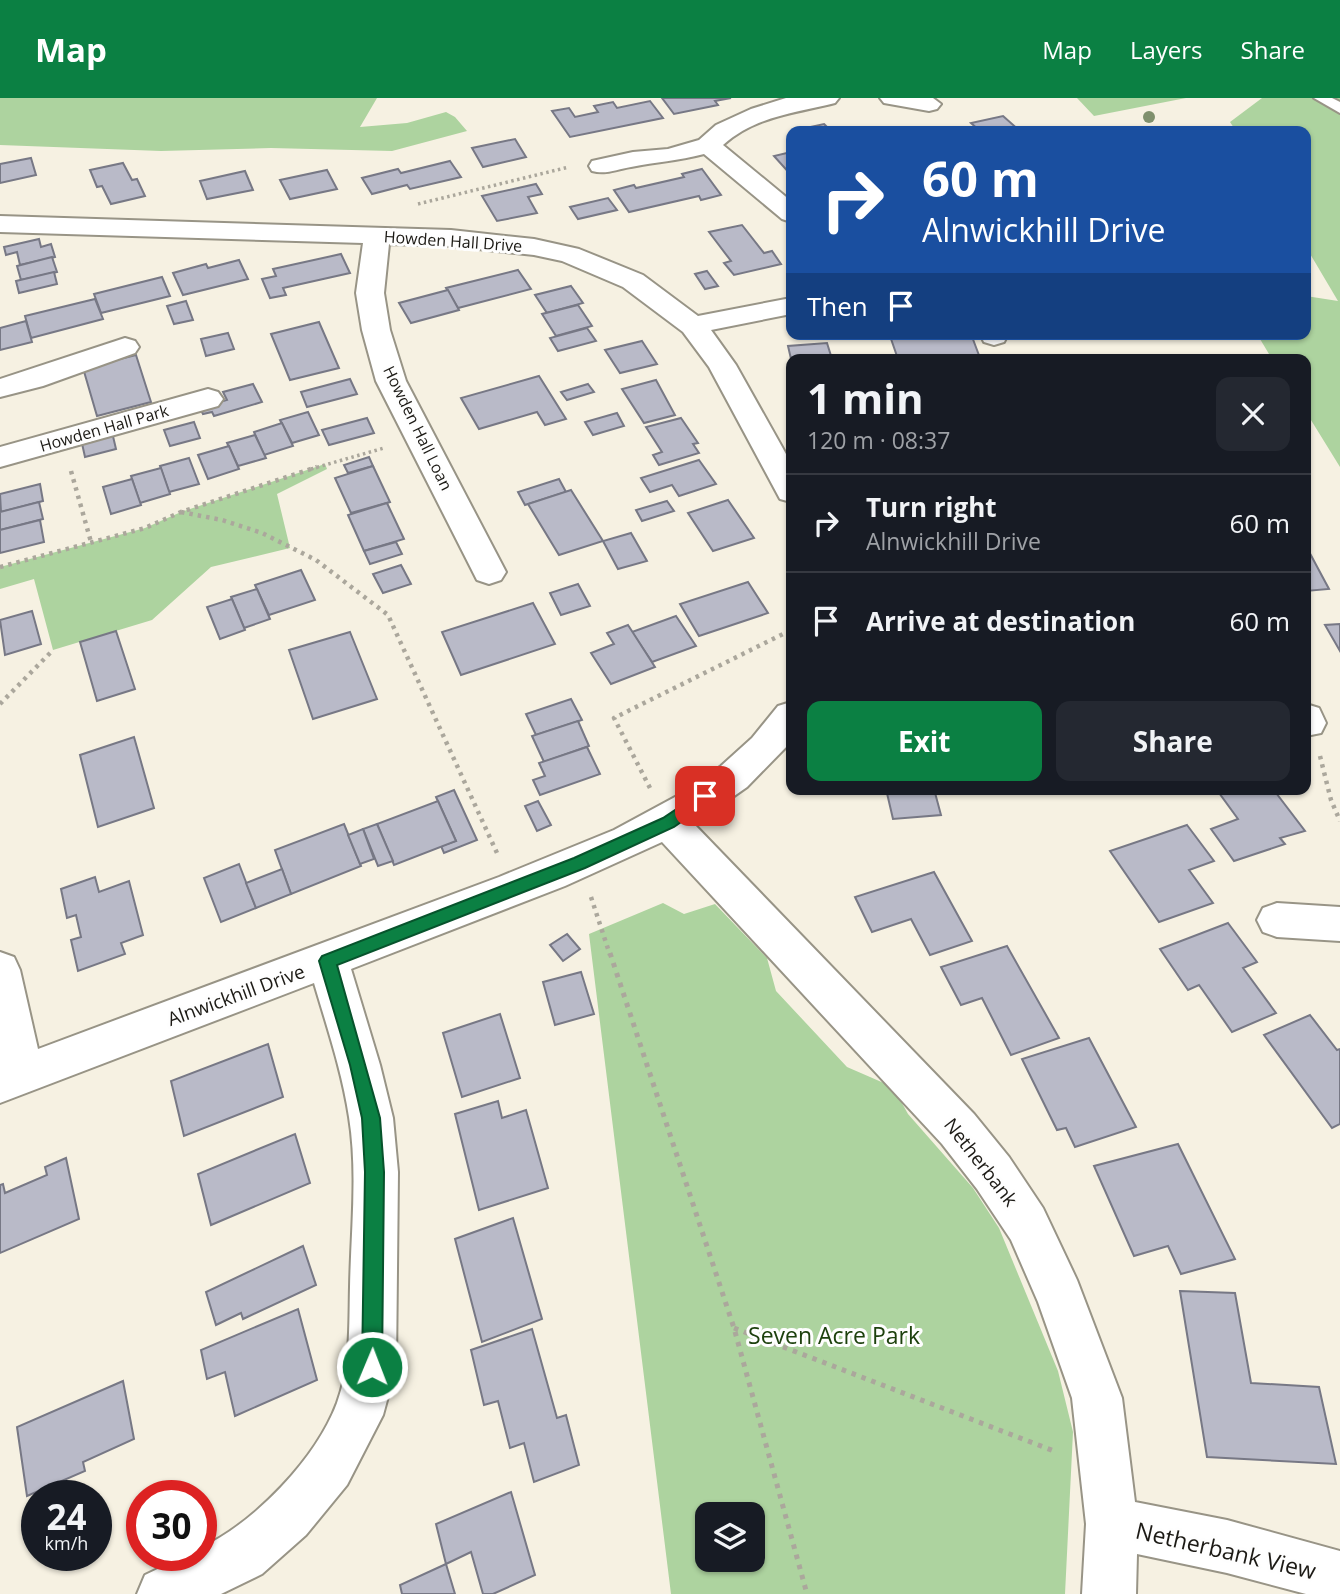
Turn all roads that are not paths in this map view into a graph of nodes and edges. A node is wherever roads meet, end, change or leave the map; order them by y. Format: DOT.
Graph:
graph roads {
  1 [pos="827,98"];
  2 [pos="892,98"];
  3 [pos="1321,98"];
  4 [pos="929,104"];
  5 [pos="1340,108"];
  6 [pos="708,145"];
  7 [pos="601,166"];
  8 [pos="786,210"];
  9 [pos="0,224"];
  10 [pos="377,236"];
  11 [pos="786,307"];
  12 [pos="693,326"];
  13 [pos="125,347"];
  14 [pos="0,388"];
  15 [pos="208,399"];
  16 [pos="0,457"];
  17 [pos="786,482"];
  18 [pos="489,572"];
  19 [pos="786,724"];
  20 [pos="668,822"];
  21 [pos="1277,920"];
  22 [pos="1340,924"];
  23 [pos="328,961"];
  24 [pos="0,970"];
  25 [pos="11,1079"];
  26 [pos="1112,1524"];
  27 [pos="1340,1577"];
  28 [pos="163,1594"];
  29 [pos="1109,1594"];
  1 -- 6 [label="street"];
  2 -- 4 [label="street"];
  3 -- 5 [label="lane"];
  6 -- 7 [label="street"];
  6 -- 8 [label="street"];
  9 -- 10 [label="street, Howden Hall Drive"];
  10 -- 12 [label="street, Howden Hall Drive"];
  10 -- 18 [label="street, Howden Hall Loan"];
  11 -- 12 [label="street"];
  12 -- 17 [label="street, Howden Hall Drive"];
  13 -- 14 [label="street"];
  15 -- 16 [label="street, Howden Hall Park"];
  19 -- 20 [label="street, Alnwickhill Drive"];
  20 -- 23 [label="street, Alnwickhill Drive"];
  20 -- 26 [label="street, Netherbank"];
  21 -- 22 [label="street"];
  23 -- 25 [label="street, Alnwickhill Drive"];
  23 -- 28 [label="street"];
  24 -- 25 [label="street"];
  26 -- 27 [label="street, Netherbank View"];
  26 -- 29 [label="street, Netherbank"];
}
